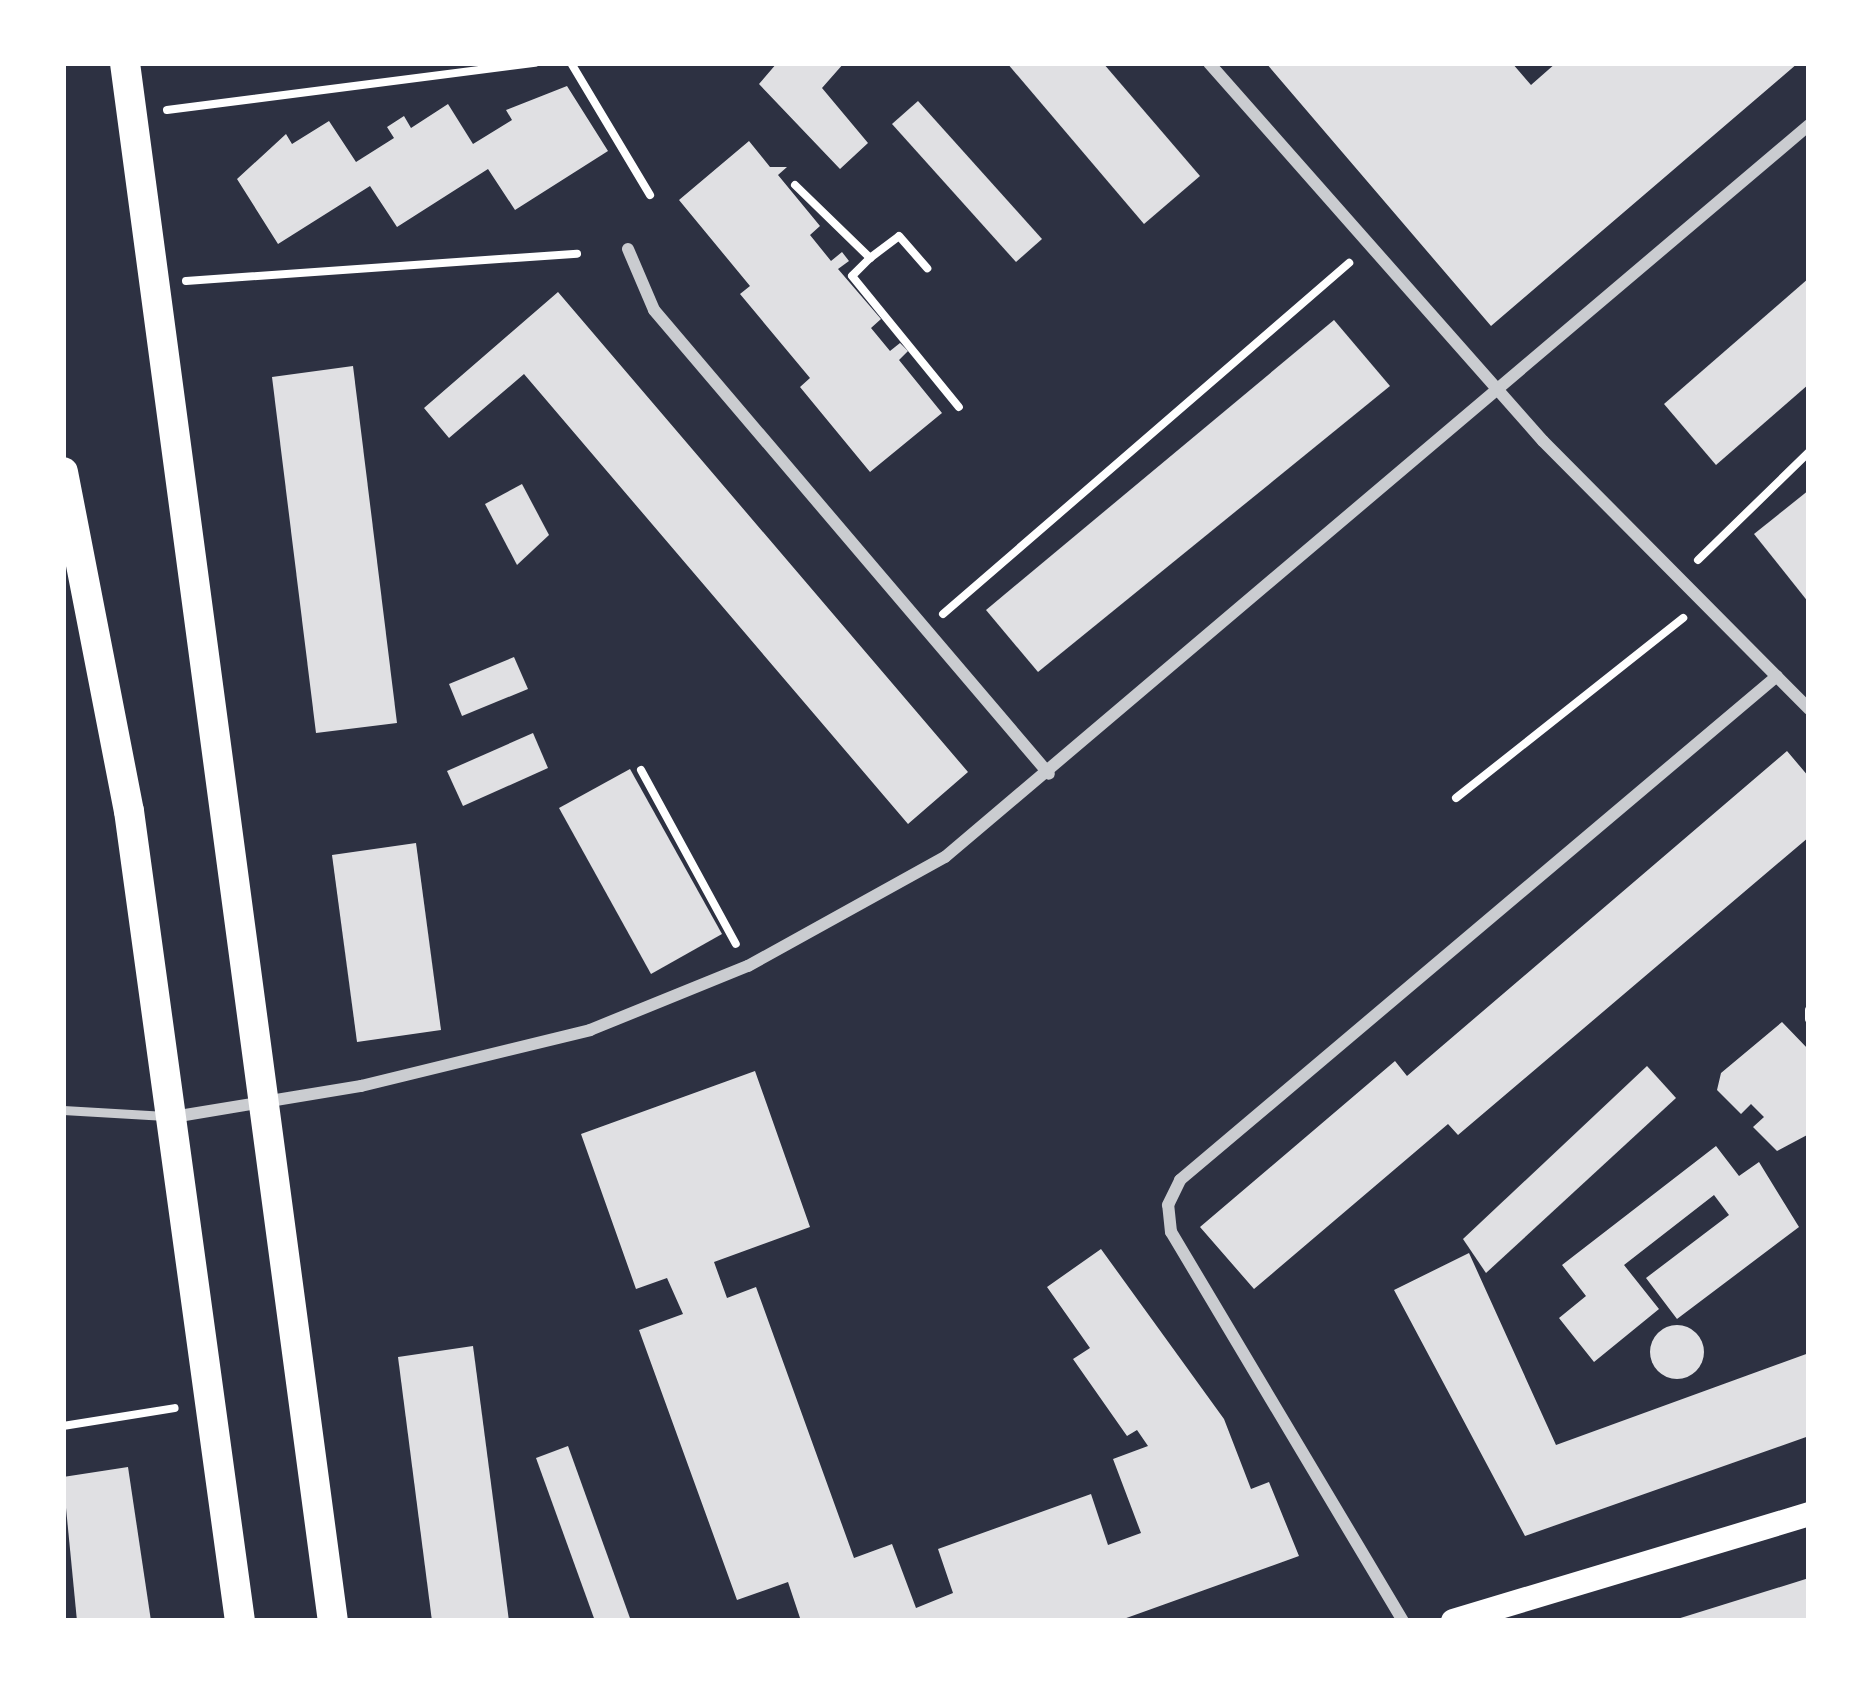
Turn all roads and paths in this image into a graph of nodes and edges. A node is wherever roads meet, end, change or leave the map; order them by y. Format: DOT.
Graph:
graph roads {
  1 [pos="125,63"];
  2 [pos="534,63"];
  3 [pos="571,63"];
  4 [pos="1209,63"];
  5 [pos="131,114"];
  6 [pos="1809,125"];
  7 [pos="795,184"];
  8 [pos="650,195"];
  9 [pos="1368,247"];
  10 [pos="628,249"];
  11 [pos="577,254"];
  12 [pos="870,258"];
  13 [pos="927,268"];
  14 [pos="154,283"];
  15 [pos="1497,389"];
  16 [pos="959,407"];
  17 [pos="1809,452"];
  18 [pos="1798,463"];
  19 [pos="63,472"];
  20 [pos="1809,476"];
  21 [pos="1679,578"];
  22 [pos="958,601"];
  23 [pos="1703,602"];
  24 [pos="1778,676"];
  25 [pos="1809,709"];
  26 [pos="641,770"];
  27 [pos="1048,774"];
  28 [pos="1456,798"];
  29 [pos="748,967"];
  30 [pos="1809,1010"];
  31 [pos="1809,1019"];
  32 [pos="263,1105"];
  33 [pos="63,1110"];
  34 [pos="171,1117"];
  35 [pos="212,1402"];
  36 [pos="63,1426"];
  37 [pos="1809,1514"];
  38 [pos="240,1621"];
  39 [pos="333,1621"];
  40 [pos="1403,1621"];
  41 [pos="1453,1621"];
  1 -- 5 [label="main road"];
  2 -- 5 [label="path"];
  3 -- 8 [label="path"];
  4 -- 9 [label="street"];
  5 -- 14 [label="main road"];
  6 -- 15 [label="street"];
  7 -- 12 [label="path"];
  9 -- 15 [label="street"];
  9 -- 22 [label="path"];
  10 -- 27 [label="street"];
  11 -- 14 [label="path"];
  12 -- 13 [label="path"];
  12 -- 16 [label="path"];
  14 -- 32 [label="main road"];
  15 -- 21 [label="street"];
  15 -- 27 [label="street"];
  17 -- 18 [label="path"];
  18 -- 20 [label="path"];
  18 -- 21 [label="path"];
  19 -- 34 [label="main road"];
  21 -- 23 [label="street"];
  23 -- 24 [label="street"];
  23 -- 28 [label="path"];
  24 -- 25 [label="street"];
  24 -- 40 [label="street"];
  26 -- 29 [label="path"];
  27 -- 29 [label="street"];
  29 -- 32 [label="street"];
  30 -- 31 [label="path"];
  32 -- 34 [label="street"];
  32 -- 39 [label="main road"];
  33 -- 34 [label="lane"];
  34 -- 35 [label="main road"];
  35 -- 36 [label="path"];
  35 -- 38 [label="main road"];
  37 -- 41 [label="main road"];
}
